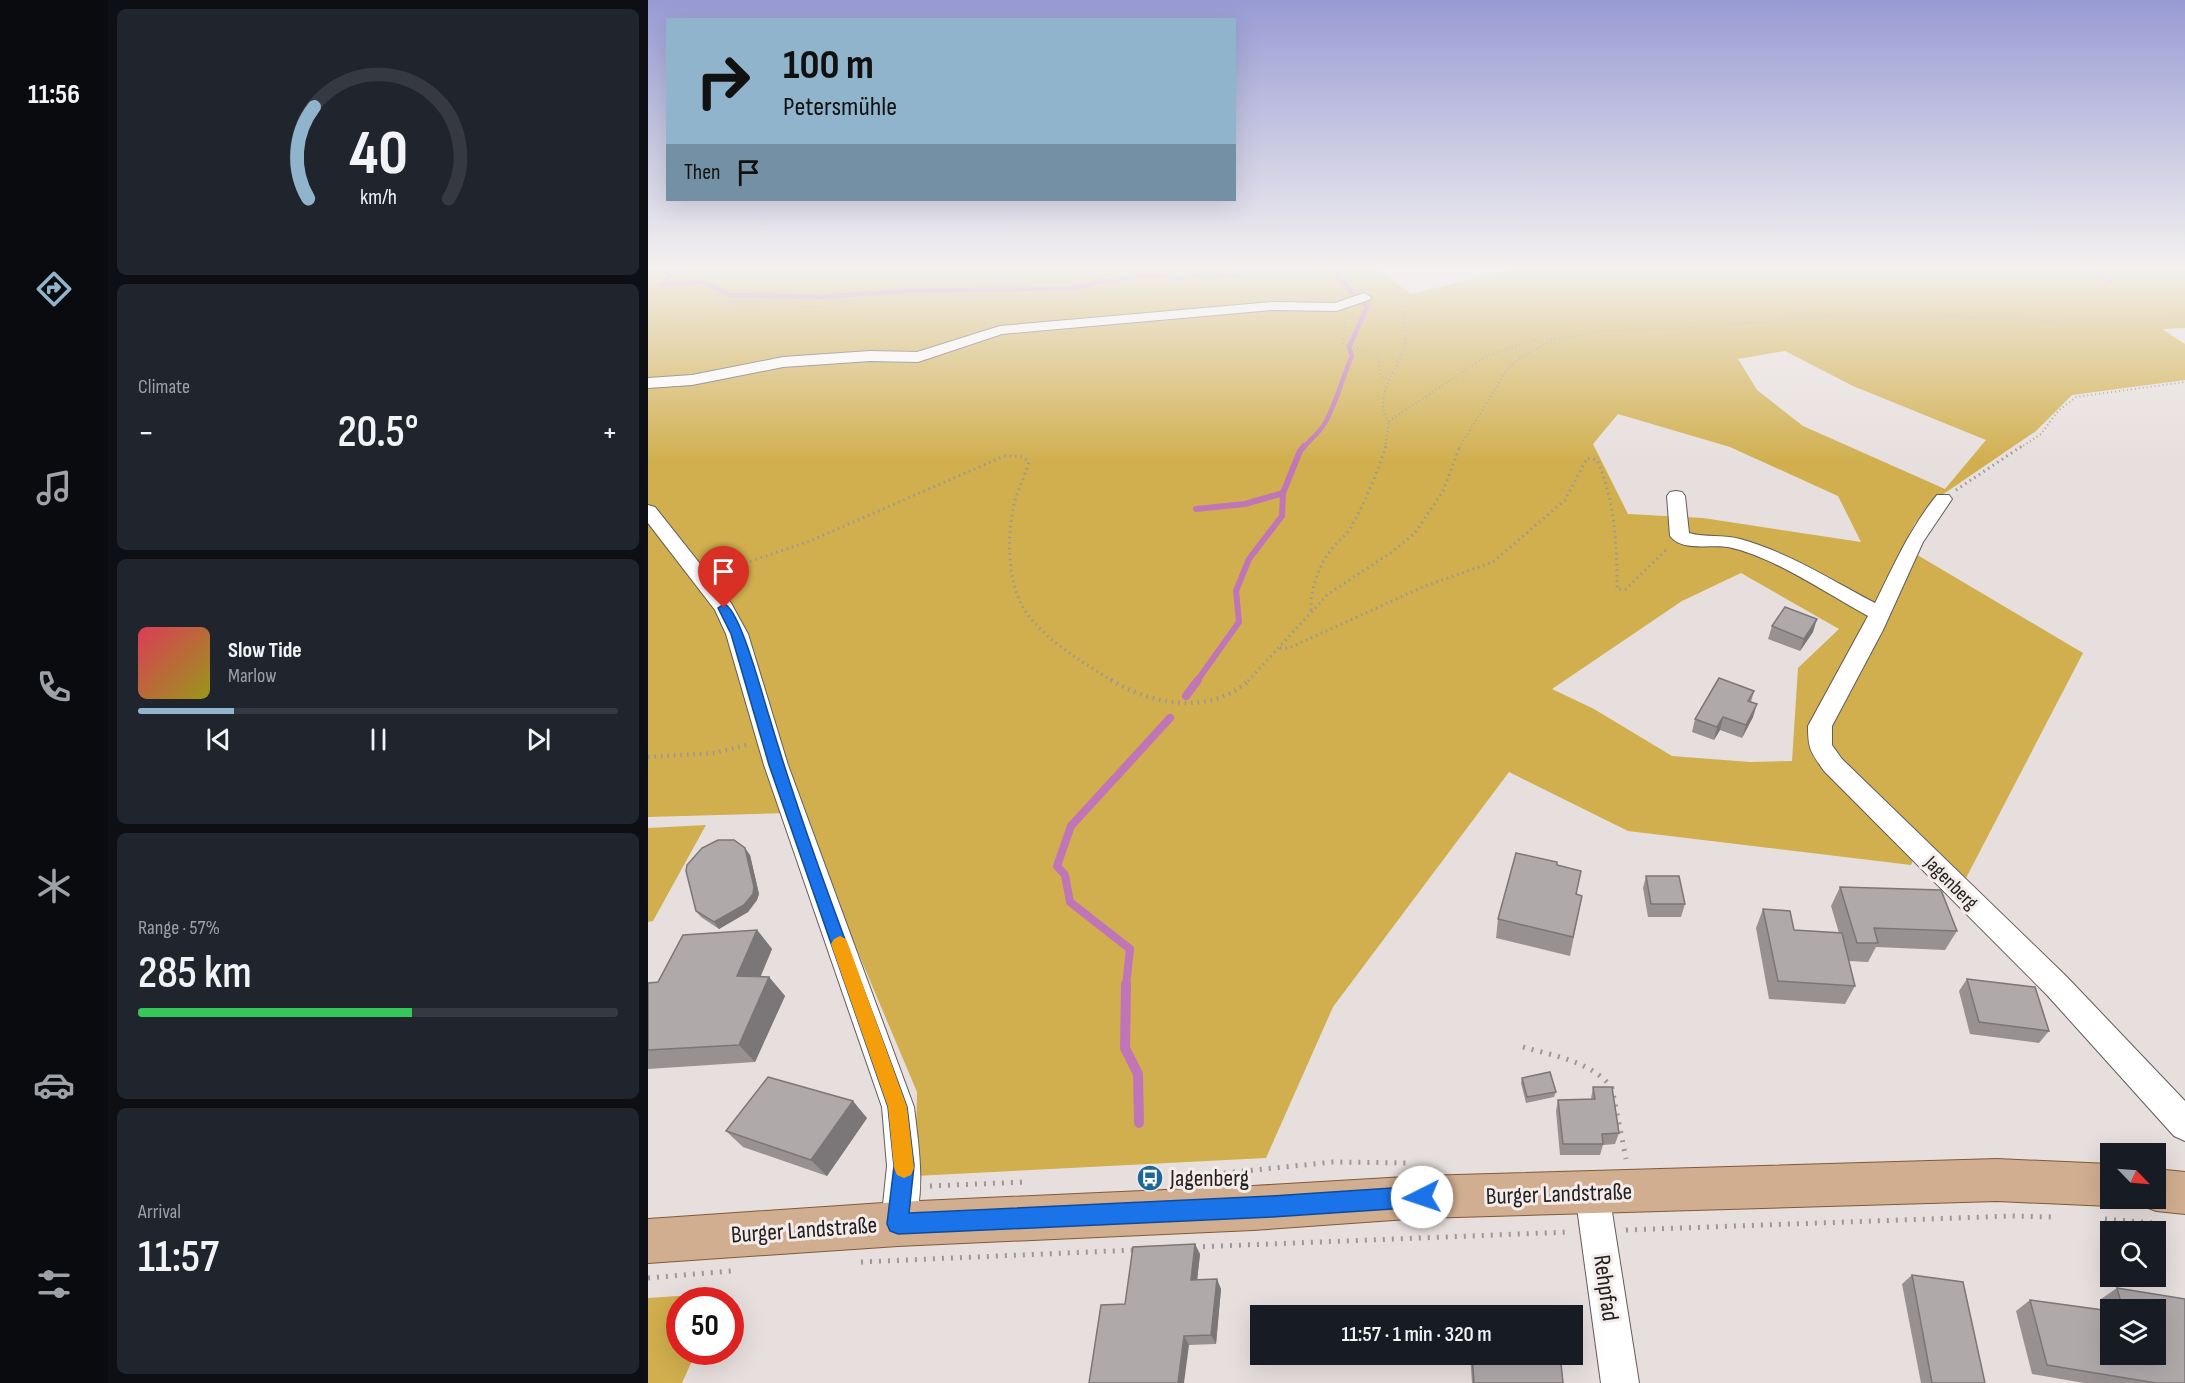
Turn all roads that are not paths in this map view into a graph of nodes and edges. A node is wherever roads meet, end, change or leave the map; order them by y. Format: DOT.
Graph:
graph roads {
  1 [pos="992,333"];
  2 [pos="648,383"];
  3 [pos="1676,496"];
  4 [pos="1943,499"];
  5 [pos="648,510"];
  6 [pos="1880,614"];
  7 [pos="2185,1125"];
  8 [pos="2100,1201"];
  9 [pos="1595,1212"];
  10 [pos="898,1224"];
  11 [pos="648,1241"];
  12 [pos="1620,1383"];
  1 -- 2 [label="street"];
  3 -- 6 [label="street"];
  4 -- 6 [label="street, Jagenberg"];
  5 -- 10 [label="street"];
  6 -- 7 [label="street, Jagenberg"];
  8 -- 9 [label="main road, Burger Landstraße"];
  9 -- 10 [label="main road, Burger Landstraße"];
  9 -- 12 [label="street, Rehpfad"];
  10 -- 11 [label="main road, Burger Landstraße"];
}
